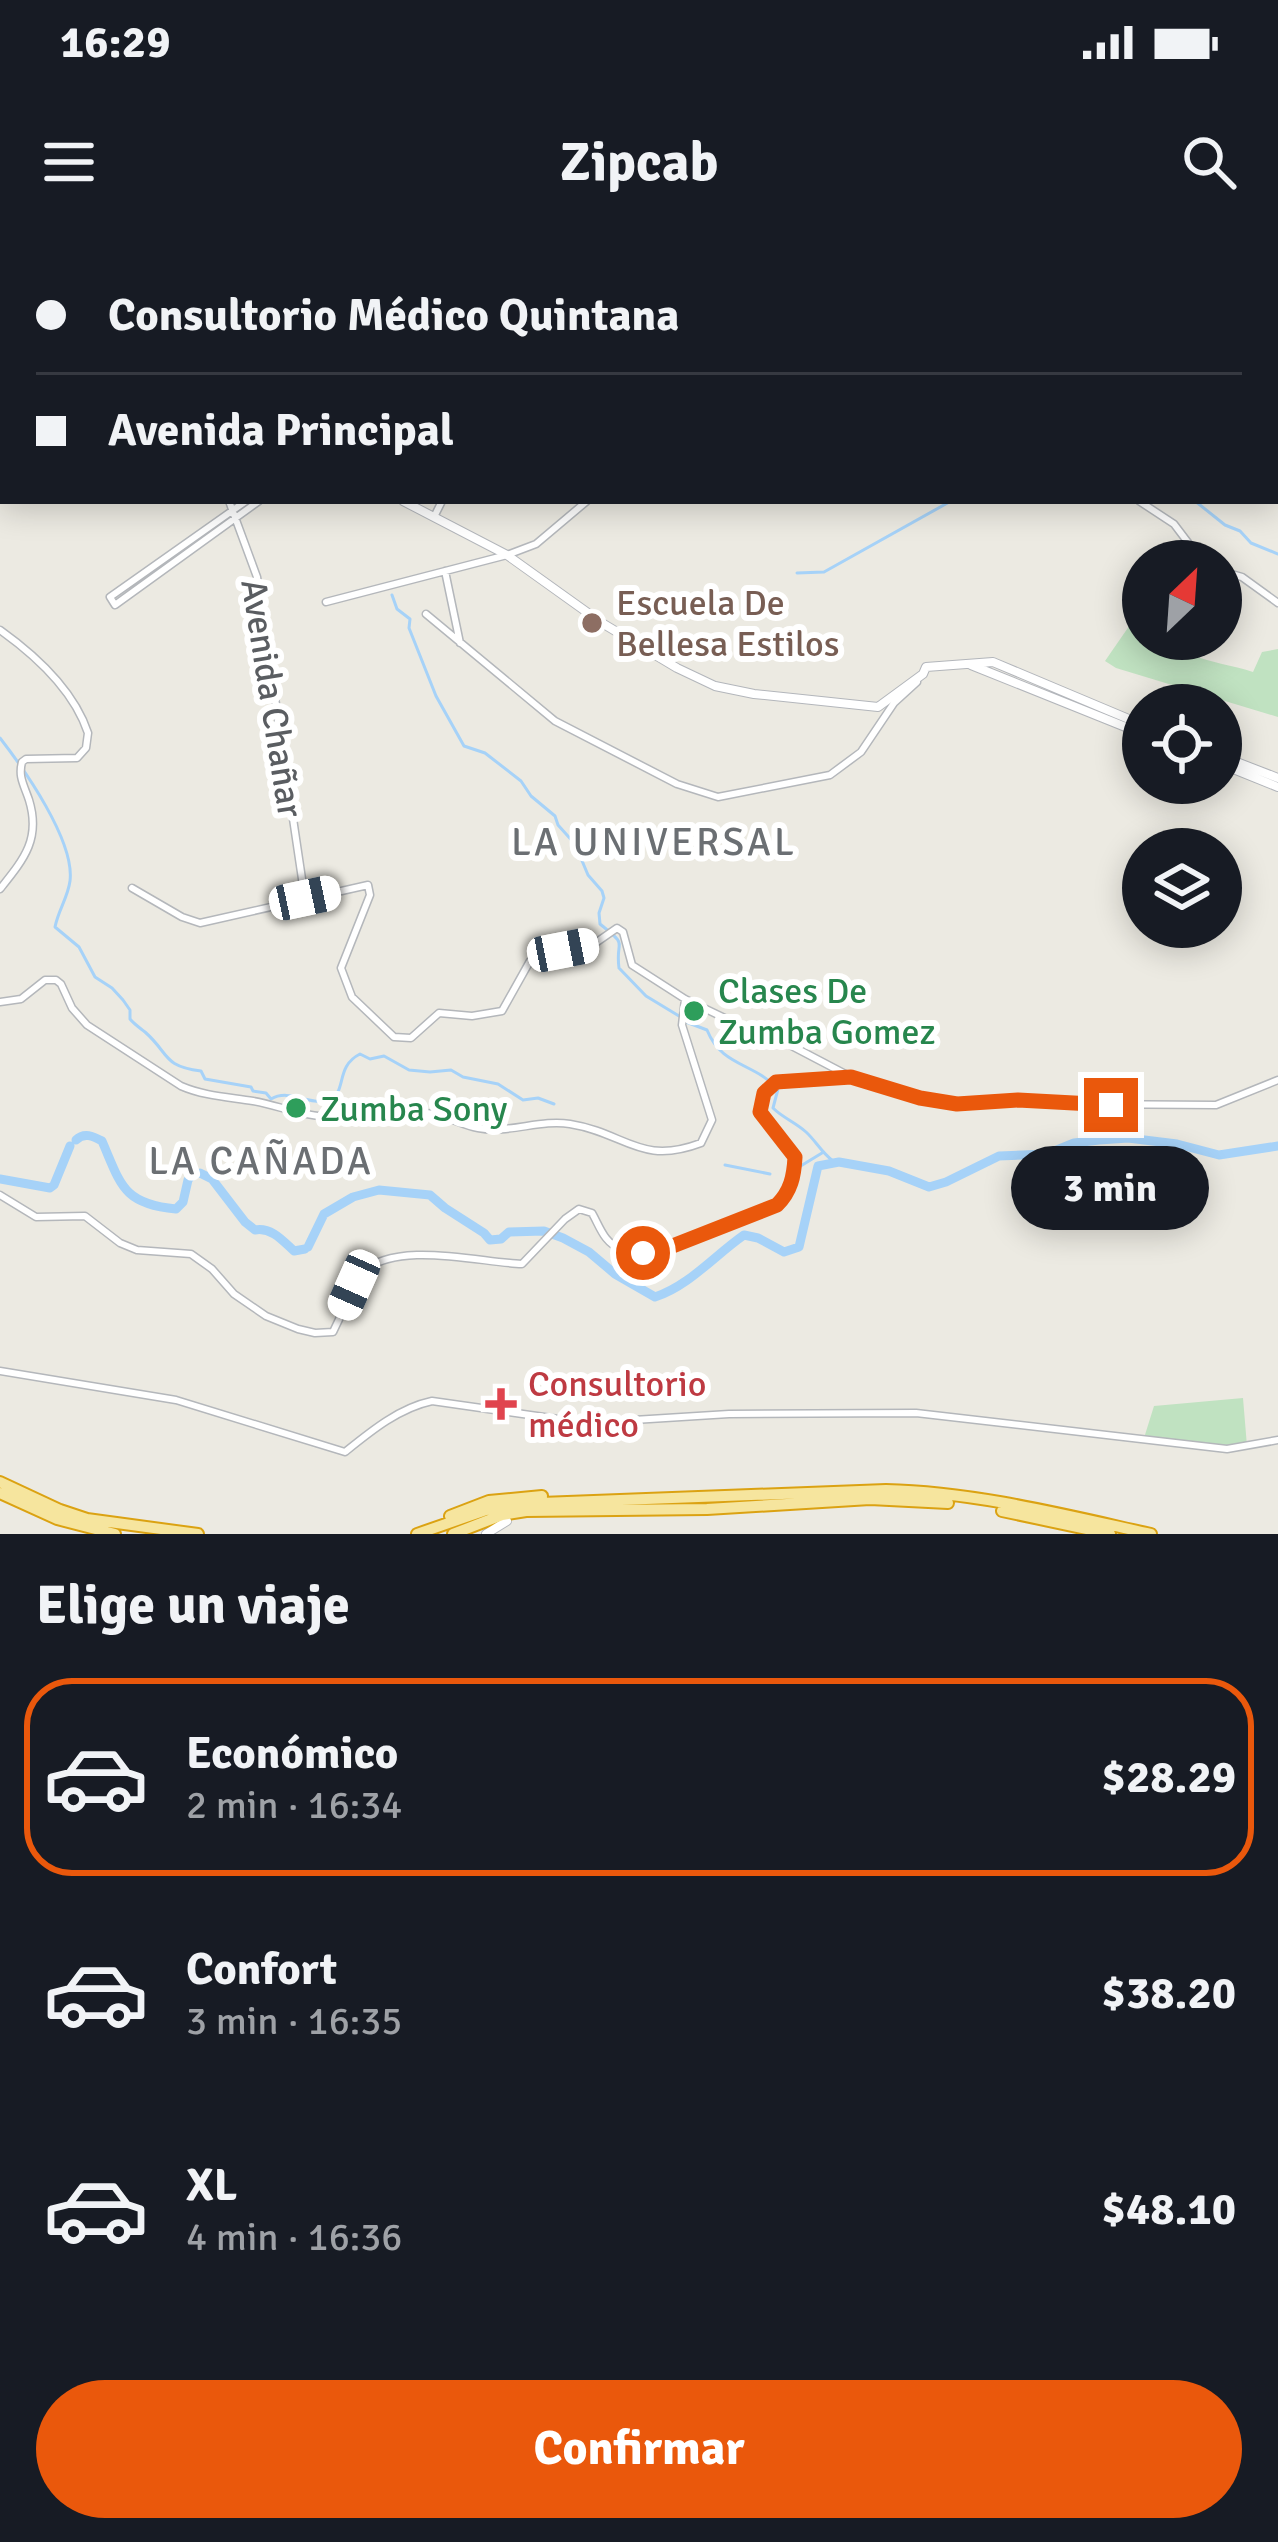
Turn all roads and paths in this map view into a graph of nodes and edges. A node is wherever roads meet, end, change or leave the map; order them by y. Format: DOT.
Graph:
graph roads {
  1 [pos="230,504"];
  2 [pos="243,504"];
  3 [pos="254,504"];
  4 [pos="409,504"];
  5 [pos="440,504"];
  6 [pos="583,504"];
  7 [pos="1143,504"];
  8 [pos="233,515"];
  9 [pos="434,517"];
  10 [pos="1186,540"];
  11 [pos="507,555"];
  12 [pos="445,571"];
  13 [pos="1242,577"];
  14 [pos="112,601"];
  15 [pos="326,602"];
  16 [pos="1278,603"];
  17 [pos="426,614"];
  18 [pos="0,630"];
  19 [pos="460,643"];
  20 [pos="970,664"];
  21 [pos="923,674"];
  22 [pos="1122,716"];
  23 [pos="1122,726"];
  24 [pos="1242,767"];
  25 [pos="1242,770"];
  26 [pos="1278,778"];
  27 [pos="1278,788"];
  28 [pos="131,888"];
  29 [pos="0,889"];
  30 [pos="305,898"];
  31 [pos="685,999"];
  32 [pos="0,1002"];
  33 [pos="851,1077"];
  34 [pos="1278,1080"];
  35 [pos="0,1195"];
  36 [pos="0,1372"];
  37 [pos="1278,1440"];
  38 [pos="0,1482"];
  39 [pos="0,1492"];
  40 [pos="744,1502"];
  41 [pos="564,1505"];
  42 [pos="471,1533"];
  43 [pos="115,1534"];
  44 [pos="198,1534"];
  45 [pos="417,1534"];
  46 [pos="1110,1534"];
  47 [pos="1151,1534"];
  1 -- 8 [label="street, Avenida Chañar"];
  2 -- 8 [label="street"];
  3 -- 8 [label="street"];
  4 -- 9 [label="main road"];
  5 -- 9 [label="street"];
  6 -- 11 [label="street"];
  7 -- 10 [label="street"];
  8 -- 14 [label="street"];
  8 -- 30 [label="street, Avenida Chañar"];
  9 -- 11 [label="main road"];
  11 -- 12 [label="street"];
  11 -- 21 [label="main road"];
  12 -- 15 [label="street"];
  12 -- 19 [label="street"];
  13 -- 16 [label="street"];
  17 -- 19 [label="street"];
  18 -- 29 [label="street"];
  19 -- 21 [label="street"];
  20 -- 21 [label="main road"];
  20 -- 22 [label="main road"];
  20 -- 23 [label="main road"];
  24 -- 26 [label="main road"];
  25 -- 27 [label="main road"];
  28 -- 30 [label="street"];
  30 -- 31 [label="street"];
  31 -- 32 [label="street"];
  31 -- 33 [label="street"];
  33 -- 34 [label="street"];
  33 -- 35 [label="street"];
  36 -- 37 [label="street"];
  38 -- 44 [label="highway"];
  39 -- 43 [label="highway"];
  40 -- 41 [label="highway"];
  40 -- 46 [label="highway"];
  40 -- 47 [label="highway"];
  41 -- 42 [label="highway"];
  41 -- 42 [label="highway"];
  41 -- 45 [label="highway"];
}
